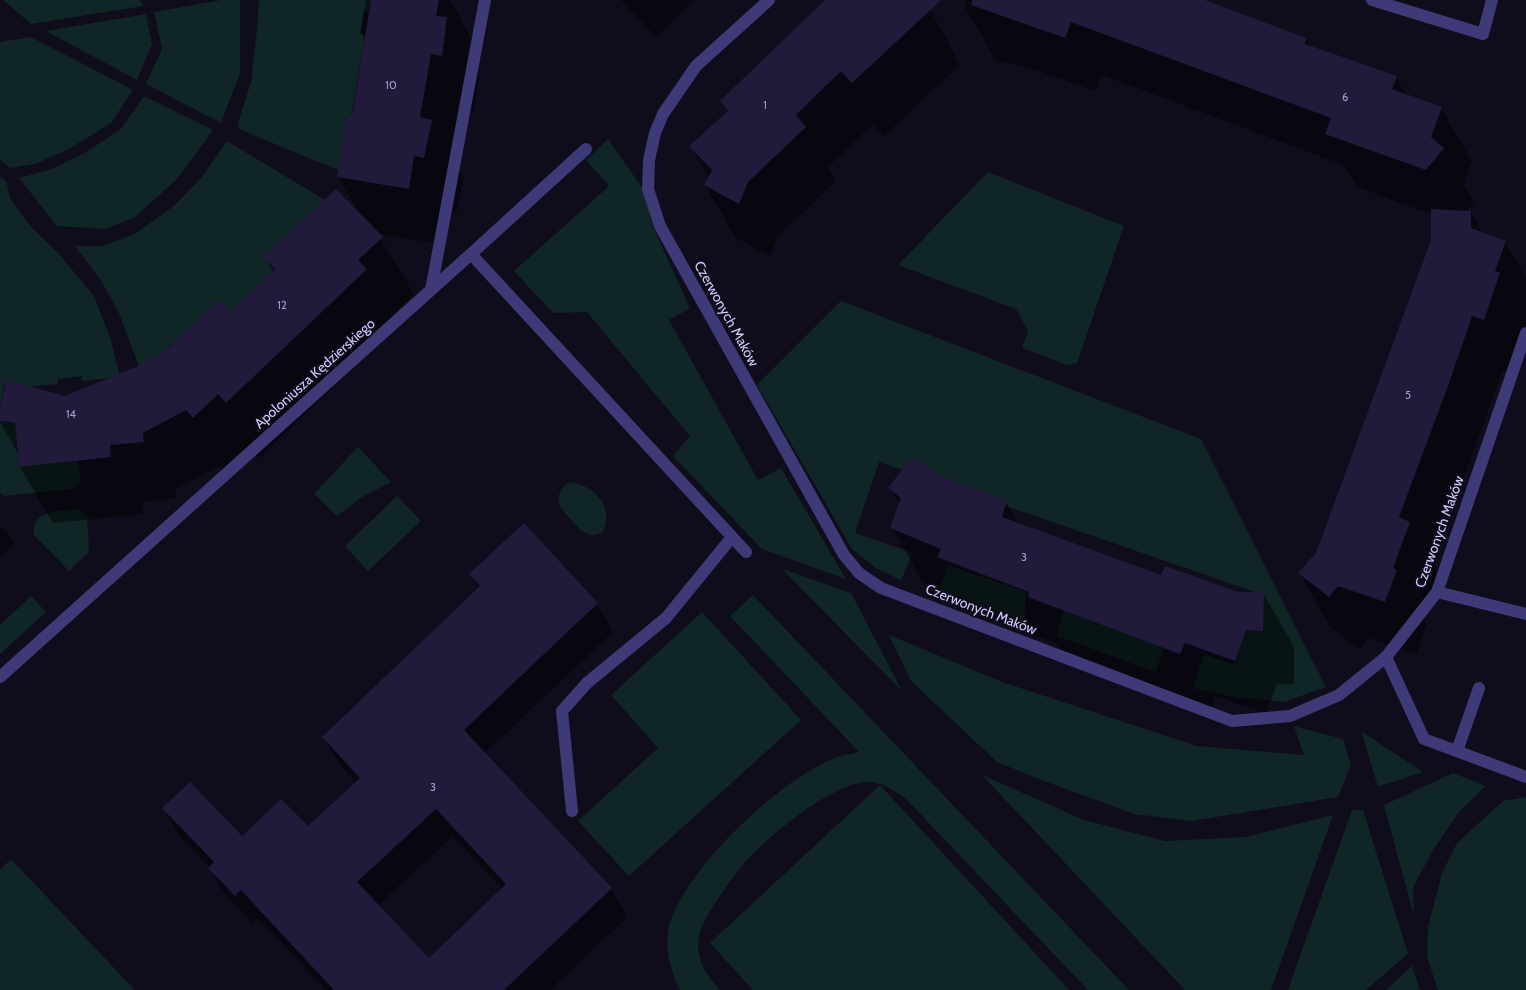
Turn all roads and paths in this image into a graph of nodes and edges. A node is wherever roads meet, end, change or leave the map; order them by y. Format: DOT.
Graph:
graph roads {
  1 [pos="485,0"];
  2 [pos="769,0"];
  3 [pos="1372,0"];
  4 [pos="1492,0"];
  5 [pos="586,149"];
  6 [pos="472,254"];
  7 [pos="431,290"];
  8 [pos="1526,333"];
  9 [pos="732,537"];
  10 [pos="746,552"];
  11 [pos="1437,592"];
  12 [pos="1526,614"];
  13 [pos="1386,657"];
  14 [pos="0,677"];
  15 [pos="1479,688"];
  16 [pos="1457,751"];
  17 [pos="1526,776"];
  18 [pos="572,811"];
  1 -- 7 [label="street"];
  2 -- 13 [label="street, Czerwonych Maków"];
  3 -- 4 [label="street"];
  5 -- 6 [label="street, Apoloniusza Kędzierskiego"];
  6 -- 7 [label="street, Apoloniusza Kędzierskiego"];
  6 -- 9 [label="street"];
  7 -- 14 [label="street, Apoloniusza Kędzierskiego"];
  8 -- 11 [label="street, Czerwonych Maków"];
  9 -- 10 [label="street"];
  9 -- 18 [label="street"];
  11 -- 12 [label="street"];
  11 -- 13 [label="street, Czerwonych Maków"];
  13 -- 16 [label="street"];
  15 -- 16 [label="street"];
  16 -- 17 [label="street"];
}
